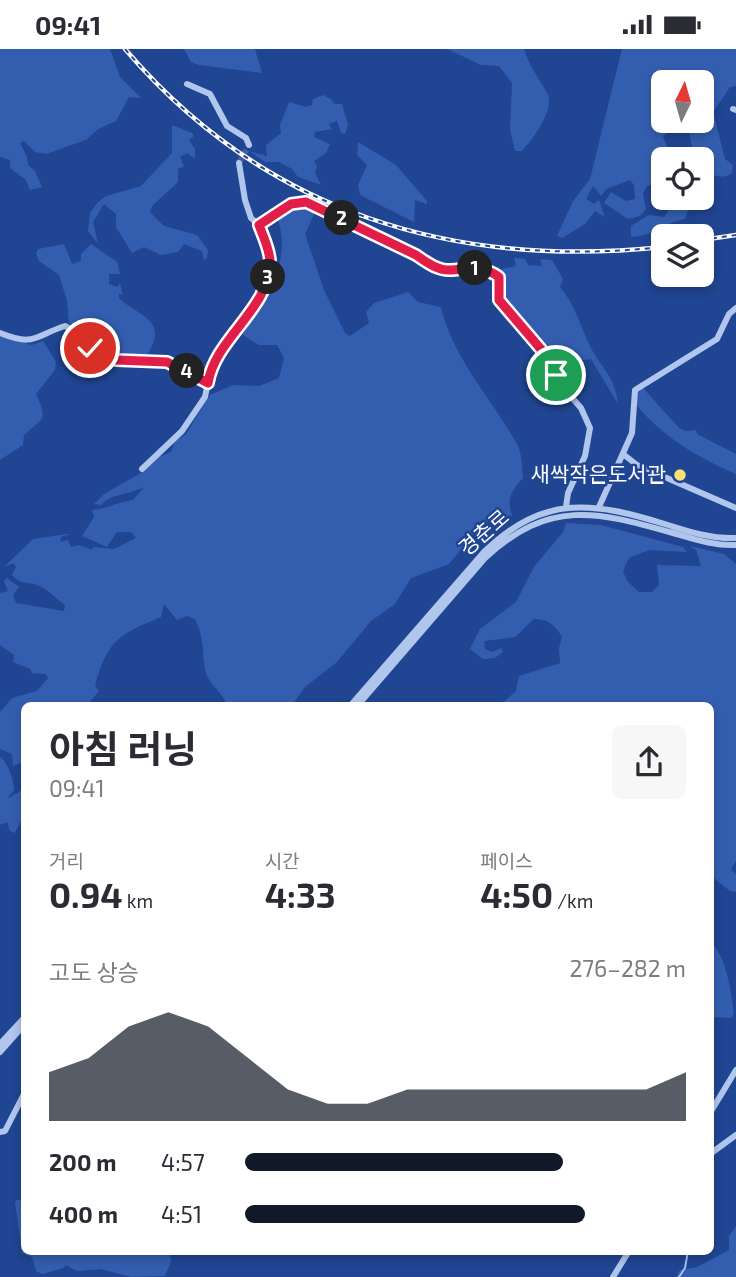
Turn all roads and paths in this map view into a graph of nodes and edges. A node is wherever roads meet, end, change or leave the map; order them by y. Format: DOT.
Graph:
graph roads {
  1 [pos="187,85"];
  2 [pos="249,145"];
  3 [pos="239,163"];
  4 [pos="259,225"];
  5 [pos="736,308"];
  6 [pos="0,333"];
  7 [pos="208,383"];
  8 [pos="623,454"];
  9 [pos="142,468"];
  10 [pos="566,507"];
  11 [pos="599,507"];
  12 [pos="736,508"];
  13 [pos="736,538"];
  14 [pos="736,545"];
  15 [pos="354,702"];
  16 [pos="361,702"];
  17 [pos="21,1021"];
  18 [pos="21,1028"];
  19 [pos="0,1044"];
  20 [pos="0,1052"];
  21 [pos="735,1073"];
  22 [pos="21,1100"];
  23 [pos="714,1107"];
  24 [pos="0,1132"];
  25 [pos="736,1135"];
  26 [pos="714,1152"];
  27 [pos="627,1255"];
  28 [pos="613,1277"];
  1 -- 2 [label="street"];
  3 -- 4 [label="street"];
  4 -- 7 [label="street"];
  4 -- 10 [label="street"];
  5 -- 8 [label="street"];
  6 -- 7 [label="street"];
  7 -- 9 [label="street"];
  8 -- 11 [label="street"];
  8 -- 12 [label="street"];
  10 -- 11 [label="street, 경춘로"];
  10 -- 15 [label="street, 경춘로"];
  11 -- 13 [label="street, 경춘로"];
  14 -- 16 [label="street, 경춘로"];
  17 -- 19 [label="street"];
  18 -- 20 [label="street"];
  21 -- 23 [label="street"];
  22 -- 24 [label="street"];
  25 -- 26 [label="street"];
  27 -- 28 [label="street"];
}
